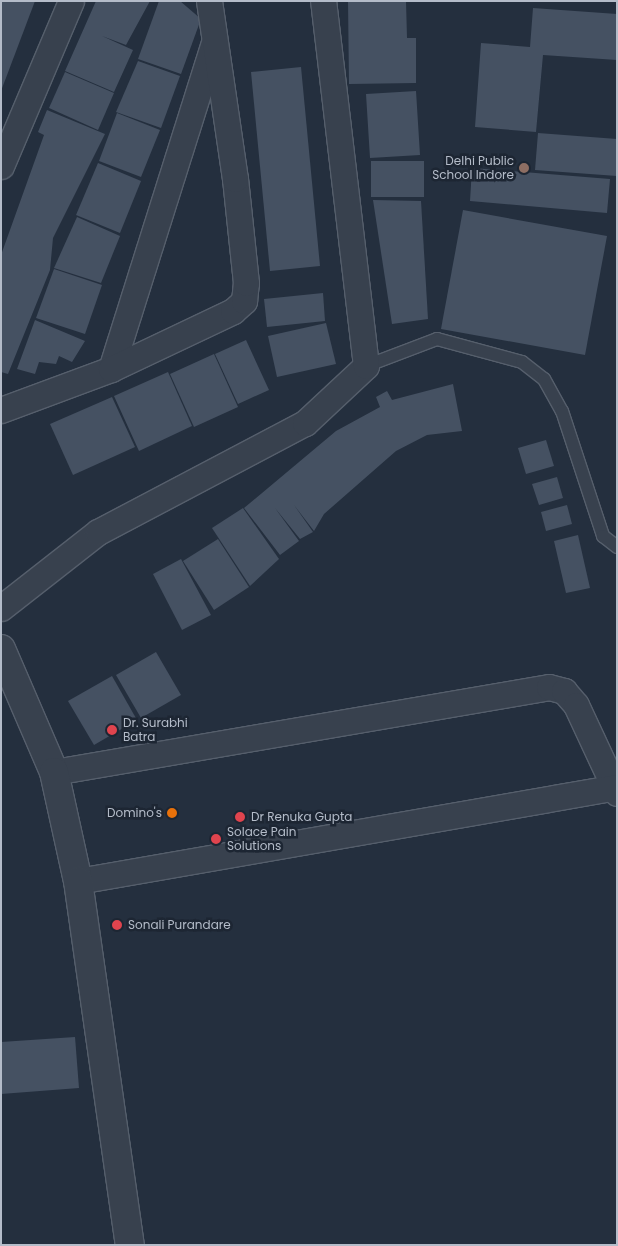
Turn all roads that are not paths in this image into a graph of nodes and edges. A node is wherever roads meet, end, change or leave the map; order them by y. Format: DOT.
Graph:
graph roads {
  1 [pos="71,1"];
  2 [pos="209,1"];
  3 [pos="323,1"];
  4 [pos="215,38"];
  5 [pos="1,166"];
  6 [pos="366,366"];
  7 [pos="111,369"];
  8 [pos="1,410"];
  9 [pos="617,547"];
  10 [pos="1,608"];
  11 [pos="1,649"];
  12 [pos="54,772"];
  13 [pos="616,789"];
  14 [pos="78,881"];
  15 [pos="130,1245"];
  1 -- 5 [label="street"];
  2 -- 4 [label="street"];
  3 -- 6 [label="street"];
  4 -- 7 [label="street"];
  4 -- 7 [label="street"];
  6 -- 9 [label="lane"];
  6 -- 10 [label="street"];
  7 -- 8 [label="street"];
  11 -- 12 [label="street"];
  12 -- 13 [label="street"];
  12 -- 14 [label="street"];
  13 -- 14 [label="street"];
  14 -- 15 [label="street"];
}
